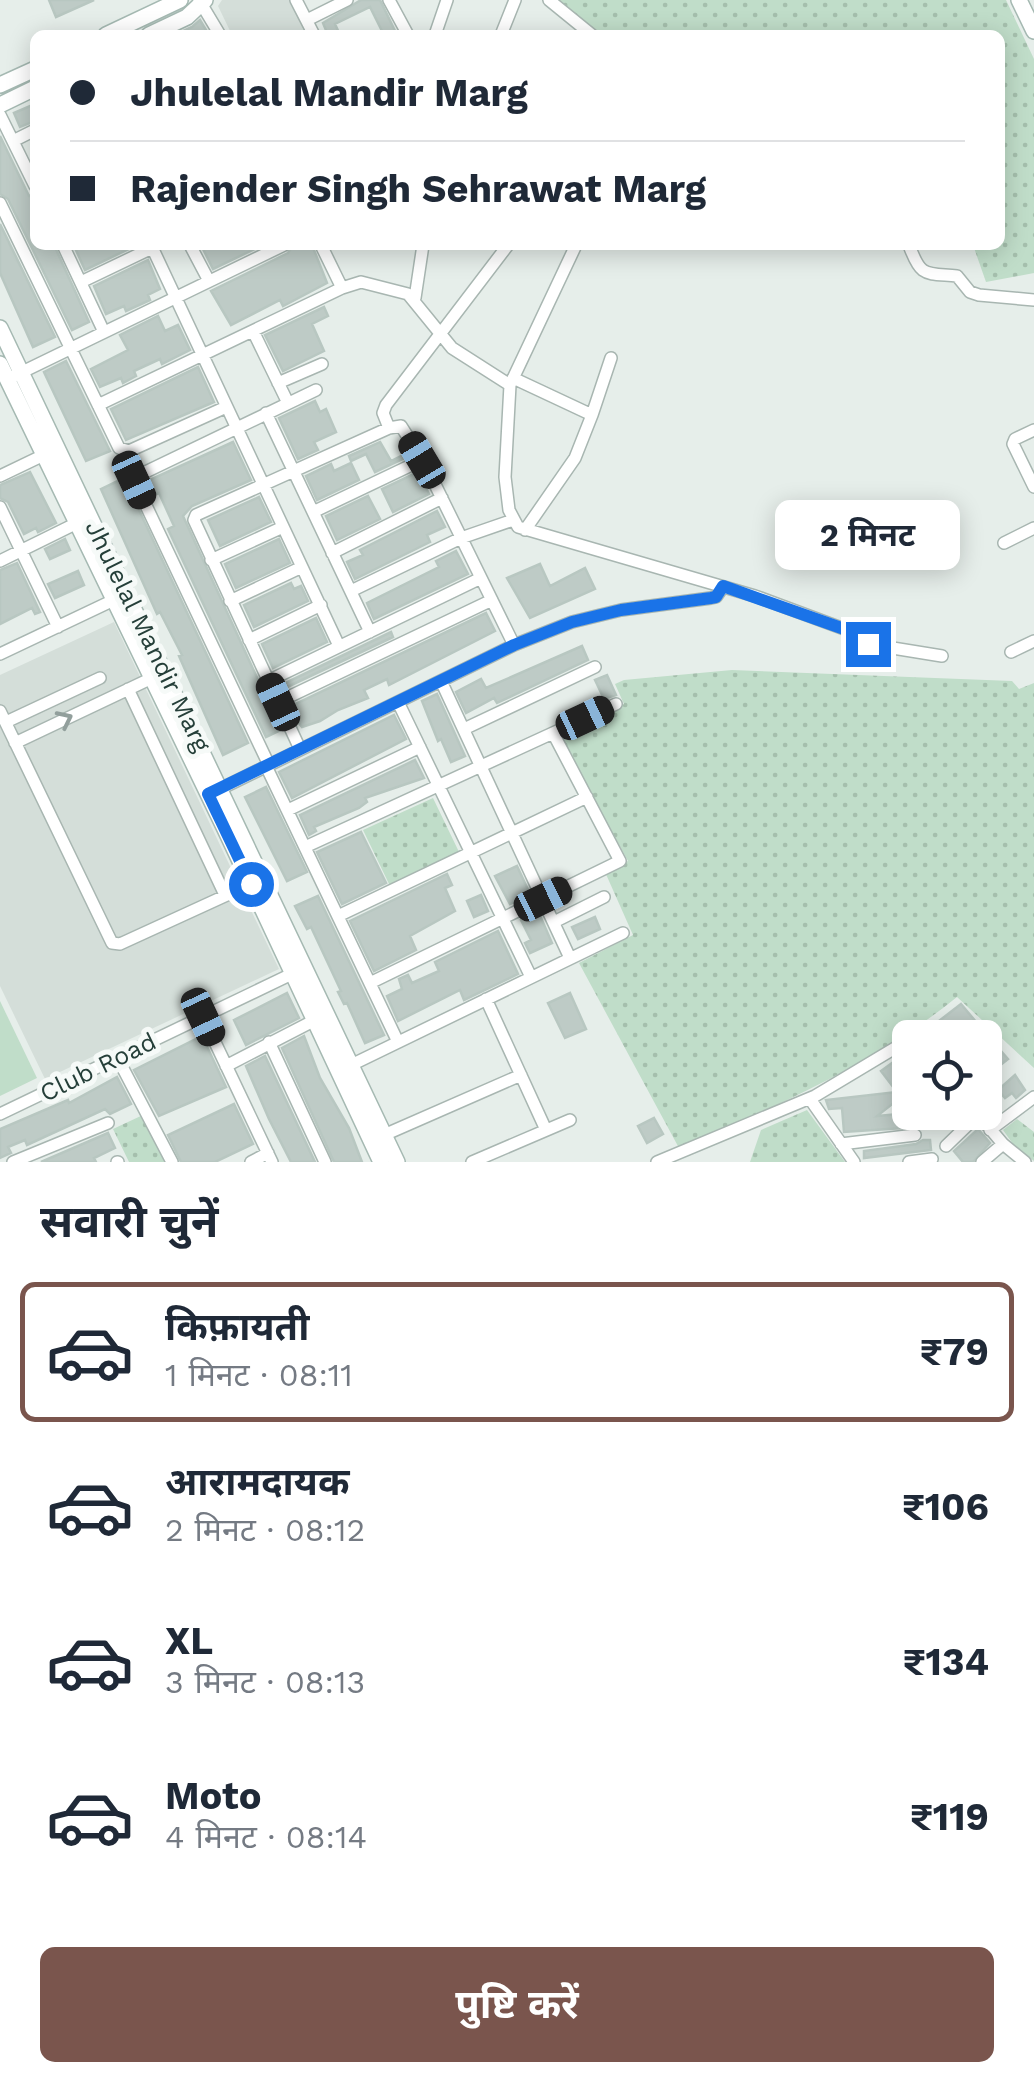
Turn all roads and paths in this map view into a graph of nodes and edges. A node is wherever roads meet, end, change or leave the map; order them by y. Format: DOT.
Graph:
graph roads {
  1 [pos="180,0"];
  2 [pos="296,0"];
  3 [pos="347,0"];
  4 [pos="390,0"];
  5 [pos="448,0"];
  6 [pos="516,0"];
  7 [pos="550,0"];
  8 [pos="1019,0"];
  9 [pos="202,2"];
  10 [pos="307,20"];
  11 [pos="575,22"];
  12 [pos="117,30"];
  13 [pos="160,30"];
  14 [pos="217,30"];
  15 [pos="312,30"];
  16 [pos="405,30"];
  17 [pos="437,30"];
  18 [pos="504,30"];
  19 [pos="571,30"];
  20 [pos="585,30"];
  21 [pos="1034,31"];
  22 [pos="30,71"];
  23 [pos="0,85"];
  24 [pos="30,90"];
  25 [pos="0,105"];
  26 [pos="0,115"];
  27 [pos="30,132"];
  28 [pos="13,141"];
  29 [pos="29,160"];
  30 [pos="0,203"];
  31 [pos="65,250"];
  32 [pos="143,250"];
  33 [pos="153,250"];
  34 [pos="193,250"];
  35 [pos="274,250"];
  36 [pos="324,250"];
  37 [pos="422,250"];
  38 [pos="504,250"];
  39 [pos="574,250"];
  40 [pos="911,250"];
  41 [pos="209,281"];
  42 [pos="80,282"];
  43 [pos="342,288"];
  44 [pos="175,297"];
  45 [pos="414,298"];
  46 [pos="1034,300"];
  47 [pos="0,328"];
  48 [pos="253,331"];
  49 [pos="104,332"];
  50 [pos="441,332"];
  51 [pos="71,348"];
  52 [pos="201,355"];
  53 [pos="611,358"];
  54 [pos="322,364"];
  55 [pos="8,378"];
  56 [pos="511,382"];
  57 [pos="278,383"];
  58 [pos="316,390"];
  59 [pos="288,403"];
  60 [pos="98,405"];
  61 [pos="224,408"];
  62 [pos="266,413"];
  63 [pos="592,415"];
  64 [pos="234,428"];
  65 [pos="390,428"];
  66 [pos="1034,430"];
  67 [pos="51,452"];
  68 [pos="422,460"];
  69 [pos="1031,471"];
  70 [pos="293,472"];
  71 [pos="0,476"];
  72 [pos="263,485"];
  73 [pos="1034,486"];
  74 [pos="442,498"];
  75 [pos="0,507"];
  76 [pos="313,512"];
  77 [pos="513,520"];
  78 [pos="77,523"];
  79 [pos="283,527"];
  80 [pos="1034,528"];
  81 [pos="525,530"];
  82 [pos="461,538"];
  83 [pos="1004,544"];
  84 [pos="21,550"];
  85 [pos="332,553"];
  86 [pos="211,560"];
  87 [pos="0,561"];
  88 [pos="302,567"];
  89 [pos="481,578"];
  90 [pos="723,586"];
  91 [pos="351,591"];
  92 [pos="120,597"];
  93 [pos="230,600"];
  94 [pos="492,600"];
  95 [pos="321,605"];
  96 [pos="58,626"];
  97 [pos="370,632"];
  98 [pos="249,640"];
  99 [pos="1034,641"];
  100 [pos="514,645"];
  101 [pos="339,646"];
  102 [pos="1010,652"];
  103 [pos="0,654"];
  104 [pos="942,656"];
  105 [pos="595,667"];
  106 [pos="100,678"];
  107 [pos="152,678"];
  108 [pos="442,680"];
  109 [pos="268,681"];
  110 [pos="128,689"];
  111 [pos="278,702"];
  112 [pos="398,702"];
  113 [pos="616,704"];
  114 [pos="3,716"];
  115 [pos="464,730"];
  116 [pos="553,733"];
  117 [pos="16,743"];
  118 [pos="420,747"];
  119 [pos="300,749"];
  120 [pos="268,765"];
  121 [pos="481,766"];
  122 [pos="439,786"];
  123 [pos="215,791"];
  124 [pos="587,798"];
  125 [pos="288,810"];
  126 [pos="512,833"];
  127 [pos="305,847"];
  128 [pos="471,853"];
  129 [pos="251,884"];
  130 [pos="225,896"];
  131 [pos="604,897"];
  132 [pos="543,899"];
  133 [pos="338,916"];
  134 [pos="503,918"];
  135 [pos="554,922"];
  136 [pos="623,933"];
  137 [pos="570,958"];
  138 [pos="299,971"];
  139 [pos="531,977"];
  140 [pos="370,982"];
  141 [pos="486,999"];
  142 [pos="203,1017"];
  143 [pos="315,1020"];
  144 [pos="269,1042"];
  145 [pos="398,1042"];
  146 [pos="892,1051"];
  147 [pos="116,1057"];
  148 [pos="226,1066"];
  149 [pos="345,1068"];
  150 [pos="521,1075"];
  151 [pos="1034,1097"];
  152 [pos="810,1098"];
  153 [pos="0,1114"];
  154 [pos="570,1120"];
  155 [pos="1002,1121"];
  156 [pos="108,1123"];
  157 [pos="546,1130"];
  158 [pos="962,1130"];
  159 [pos="990,1130"];
  160 [pos="915,1135"];
  161 [pos="384,1136"];
  162 [pos="841,1144"];
  163 [pos="1002,1144"];
  164 [pos="946,1146"];
  165 [pos="270,1158"];
  166 [pos="932,1159"];
  167 [pos="13,1162"];
  168 [pos="172,1162"];
  169 [pos="250,1162"];
  170 [pos="325,1162"];
  171 [pos="381,1162"];
  172 [pos="397,1162"];
  173 [pos="472,1162"];
  174 [pos="657,1162"];
  175 [pos="854,1162"];
  176 [pos="909,1162"];
  177 [pos="982,1162"];
  178 [pos="1026,1162"];
  1 -- 12 [label="street"];
  2 -- 10 [label="street"];
  3 -- 10 [label="street"];
  4 -- 16 [label="street"];
  5 -- 17 [label="street"];
  6 -- 18 [label="street"];
  7 -- 11 [label="street"];
  8 -- 21 [label="street"];
  9 -- 13 [label="street"];
  9 -- 14 [label="street"];
  10 -- 15 [label="street"];
  11 -- 19 [label="street"];
  11 -- 20 [label="street"];
  22 -- 23 [label="street"];
  24 -- 25 [label="street"];
  26 -- 28 [label="street"];
  27 -- 28 [label="street"];
  28 -- 29 [label="street"];
  30 -- 51 [label="street"];
  31 -- 42 [label="street"];
  32 -- 42 [label="street"];
  33 -- 44 [label="street"];
  34 -- 41 [label="street"];
  35 -- 41 [label="street"];
  36 -- 43 [label="street"];
  37 -- 45 [label="street"];
  38 -- 50 [label="street"];
  39 -- 56 [label="street"];
  40 -- 46 [label="street"];
  41 -- 44 [label="street"];
  42 -- 49 [label="street"];
  43 -- 45 [label="street"];
  43 -- 48 [label="street"];
  44 -- 49 [label="street"];
  44 -- 52 [label="street"];
  45 -- 50 [label="street"];
  47 -- 55 [label="street, Jhulelal Mandir Marg"];
  48 -- 52 [label="street"];
  48 -- 57 [label="street"];
  49 -- 51 [label="street"];
  50 -- 56 [label="street"];
  50 -- 65 [label="street"];
  51 -- 55 [label="street"];
  51 -- 60 [label="street"];
  52 -- 60 [label="street"];
  52 -- 61 [label="street"];
  53 -- 63 [label="street"];
  54 -- 57 [label="street"];
  55 -- 67 [label="street, Jhulelal Mandir Marg"];
  56 -- 63 [label="street"];
  56 -- 77 [label="street"];
  57 -- 59 [label="street"];
  58 -- 59 [label="street"];
  59 -- 62 [label="street"];
  60 -- 61 [label="street"];
  61 -- 64 [label="street"];
  62 -- 64 [label="street"];
  62 -- 70 [label="street"];
  63 -- 81 [label="street"];
  64 -- 72 [label="street"];
  64 -- 120 [label="street"];
  65 -- 68 [label="street"];
  65 -- 70 [label="street"];
  66 -- 69 [label="street"];
  67 -- 71 [label="street"];
  67 -- 78 [label="street, Jhulelal Mandir Marg"];
  67 -- 92 [label="street, Jhulelal Mandir Marg"];
  68 -- 74 [label="street"];
  68 -- 76 [label="street"];
  69 -- 73 [label="street"];
  70 -- 72 [label="street"];
  70 -- 76 [label="street"];
  72 -- 79 [label="street"];
  72 -- 86 [label="street"];
  74 -- 82 [label="street"];
  74 -- 85 [label="street"];
  75 -- 84 [label="street"];
  76 -- 85 [label="street"];
  77 -- 81 [label="street"];
  77 -- 82 [label="street"];
  78 -- 84 [label="street"];
  78 -- 92 [label="street, Jhulelal Mandir Marg"];
  79 -- 86 [label="street"];
  79 -- 88 [label="street"];
  80 -- 83 [label="street"];
  81 -- 90 [label="street"];
  82 -- 89 [label="street"];
  82 -- 91 [label="street"];
  84 -- 87 [label="street"];
  84 -- 96 [label="street"];
  85 -- 91 [label="street"];
  86 -- 93 [label="street"];
  88 -- 93 [label="street"];
  88 -- 95 [label="street"];
  89 -- 94 [label="street"];
  89 -- 97 [label="street"];
  90 -- 100 [label="street"];
  90 -- 104 [label="street"];
  91 -- 97 [label="street"];
  92 -- 96 [label="street"];
  92 -- 107 [label="street, Jhulelal Mandir Marg"];
  92 -- 123 [label="street, Jhulelal Mandir Marg"];
  93 -- 98 [label="street"];
  94 -- 100 [label="street"];
  94 -- 111 [label="street"];
  95 -- 98 [label="street"];
  95 -- 101 [label="street"];
  96 -- 103 [label="street"];
  97 -- 101 [label="street"];
  98 -- 109 [label="street"];
  99 -- 102 [label="street"];
  100 -- 108 [label="street"];
  101 -- 109 [label="street"];
  105 -- 115 [label="street"];
  106 -- 114 [label="street"];
  107 -- 110 [label="street"];
  107 -- 123 [label="street, Jhulelal Mandir Marg"];
  108 -- 112 [label="street"];
  108 -- 115 [label="street"];
  109 -- 111 [label="street"];
  117 -- 110 [label="street, one-way"];
  110 -- 130 [label="street"];
  111 -- 119 [label="street"];
  112 -- 118 [label="street"];
  112 -- 119 [label="street"];
  113 -- 116 [label="street"];
  114 -- 117 [label="street"];
  115 -- 121 [label="street"];
  116 -- 121 [label="street"];
  116 -- 124 [label="street"];
  117 -- 130 [label="street"];
  118 -- 122 [label="street"];
  118 -- 125 [label="street"];
  119 -- 120 [label="street"];
  120 -- 123 [label="street"];
  120 -- 125 [label="street"];
  121 -- 122 [label="street"];
  121 -- 126 [label="street"];
  122 -- 127 [label="street"];
  122 -- 128 [label="street"];
  123 -- 129 [label="street, Jhulelal Mandir Marg"];
  123 -- 138 [label="street, Jhulelal Mandir Marg"];
  124 -- 126 [label="street"];
  124 -- 132 [label="street"];
  125 -- 127 [label="street"];
  126 -- 128 [label="street"];
  126 -- 132 [label="street"];
  127 -- 133 [label="street"];
  128 -- 133 [label="street"];
  128 -- 134 [label="street"];
  129 -- 130 [label="street"];
  129 -- 138 [label="street, Jhulelal Mandir Marg"];
  131 -- 135 [label="street"];
  132 -- 134 [label="street"];
  132 -- 135 [label="street"];
  133 -- 140 [label="street"];
  134 -- 139 [label="street"];
  134 -- 140 [label="street"];
  135 -- 137 [label="street"];
  136 -- 137 [label="street"];
  137 -- 139 [label="street"];
  138 -- 142 [label="street, Club Road"];
  138 -- 143 [label="street, Jhulelal Mandir Marg"];
  138 -- 149 [label="street, Jhulelal Mandir Marg"];
  139 -- 141 [label="street"];
  140 -- 145 [label="street"];
  141 -- 145 [label="street"];
  141 -- 150 [label="street"];
  142 -- 147 [label="street, Club Road"];
  142 -- 148 [label="street"];
  143 -- 144 [label="street"];
  143 -- 149 [label="street, Jhulelal Mandir Marg"];
  144 -- 148 [label="street"];
  144 -- 170 [label="street"];
  145 -- 149 [label="street"];
  146 -- 152 [label="street"];
  147 -- 153 [label="street, Club Road"];
  147 -- 168 [label="street"];
  148 -- 165 [label="street"];
  149 -- 161 [label="street, Jhulelal Mandir Marg"];
  149 -- 171 [label="street, Jhulelal Mandir Marg"];
  150 -- 157 [label="street"];
  150 -- 161 [label="street"];
  151 -- 155 [label="street"];
  152 -- 162 [label="street"];
  152 -- 174 [label="street"];
  154 -- 157 [label="street"];
  156 -- 167 [label="street"];
  157 -- 173 [label="street"];
  158 -- 164 [label="street"];
  159 -- 163 [label="street"];
  160 -- 162 [label="street"];
  161 -- 172 [label="street, Jhulelal Mandir Marg"];
  162 -- 175 [label="street"];
  163 -- 177 [label="street"];
  163 -- 178 [label="street"];
  165 -- 169 [label="street"];
  166 -- 176 [label="street"];
}
